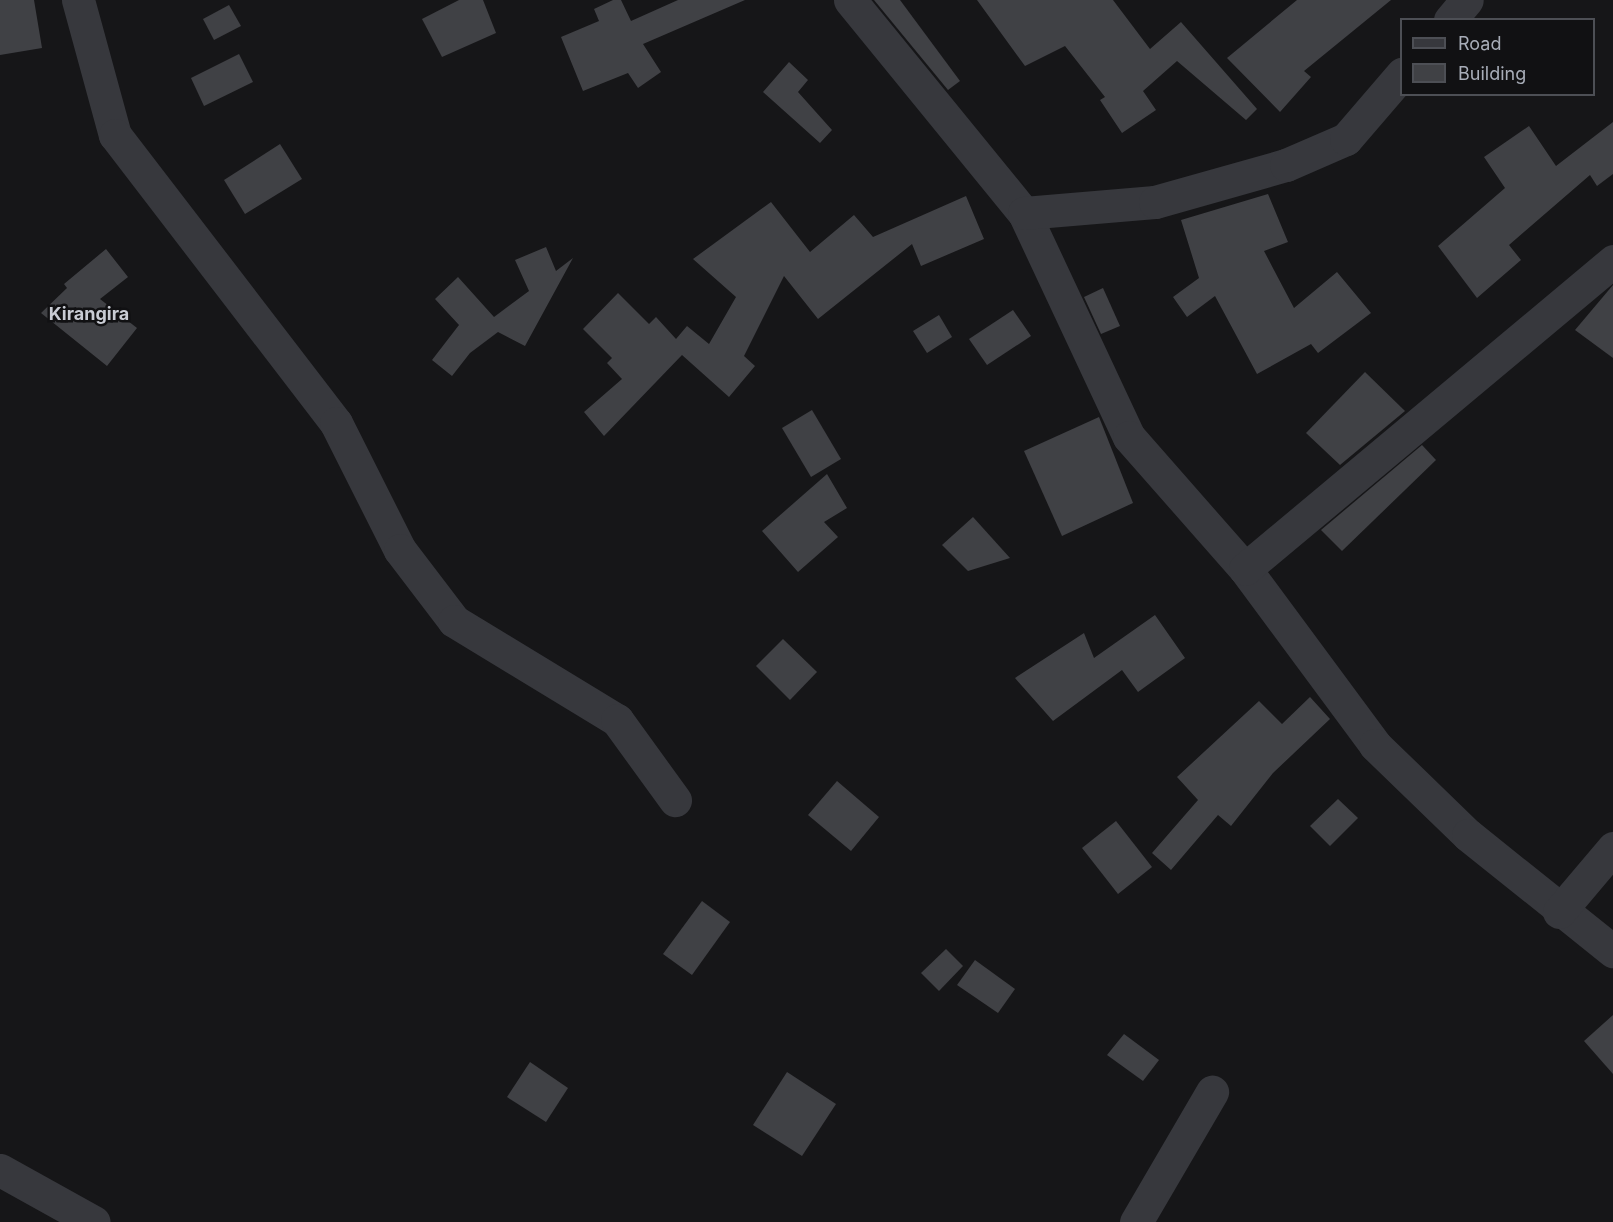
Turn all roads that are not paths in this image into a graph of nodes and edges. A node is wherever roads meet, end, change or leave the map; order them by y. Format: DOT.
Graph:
graph roads {
  1 [pos="78,0"];
  2 [pos="850,0"];
  3 [pos="1467,0"];
  4 [pos="1452,18"];
  5 [pos="1400,75"];
  6 [pos="1024,213"];
  7 [pos="1613,261"];
  8 [pos="1245,569"];
  9 [pos="675,800"];
  10 [pos="1613,848"];
  11 [pos="1559,912"];
  12 [pos="1613,951"];
  13 [pos="1212,1092"];
  14 [pos="0,1170"];
  15 [pos="94,1222"];
  16 [pos="1136,1222"];
  1 -- 9 [label="street"];
  2 -- 6 [label="street"];
  3 -- 4 [label="street"];
  5 -- 6 [label="street"];
  6 -- 8 [label="street"];
  7 -- 8 [label="street"];
  8 -- 11 [label="street"];
  10 -- 11 [label="street"];
  11 -- 12 [label="street"];
  13 -- 16 [label="street"];
  14 -- 15 [label="street"];
}
